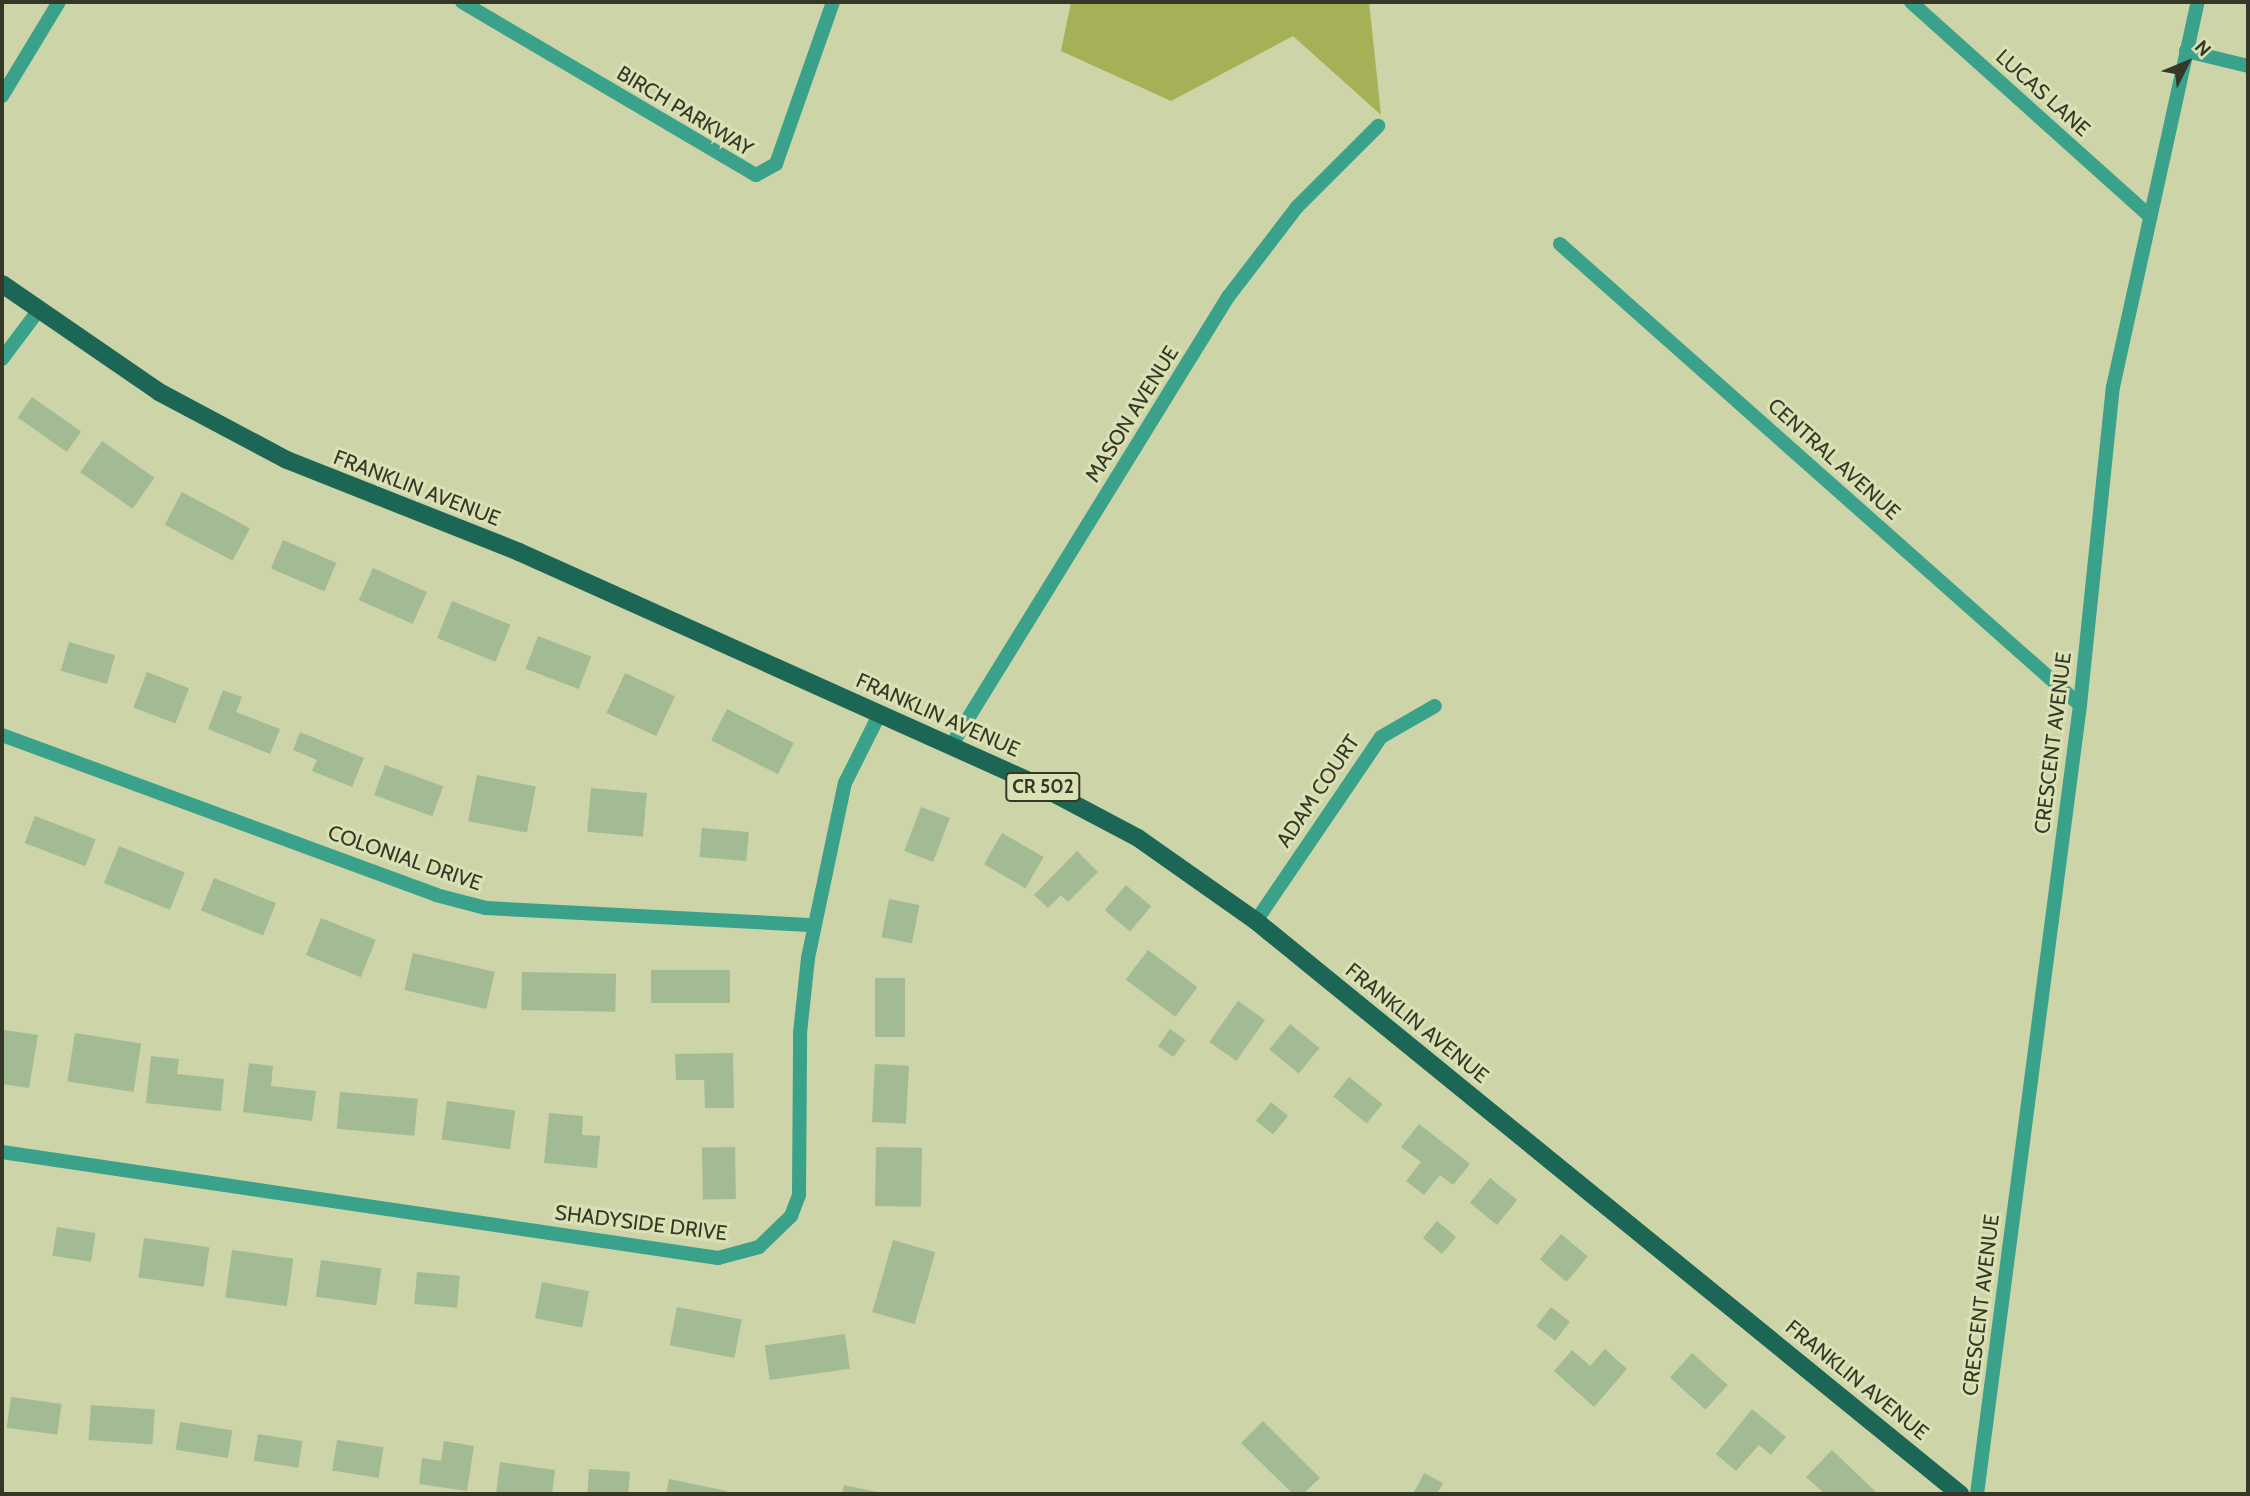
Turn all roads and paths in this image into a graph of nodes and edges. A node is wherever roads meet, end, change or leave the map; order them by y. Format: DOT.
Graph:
graph roads {
  1 [pos="59,2"];
  2 [pos="461,2"];
  3 [pos="832,2"];
  4 [pos="1911,2"];
  5 [pos="2198,2"];
  6 [pos="2186,51"];
  7 [pos="2248,66"];
  8 [pos="2,96"];
  9 [pos="1378,125"];
  10 [pos="2148,215"];
  11 [pos="1560,244"];
  12 [pos="2,284"];
  13 [pos="38,311"];
  14 [pos="2,359"];
  15 [pos="2080,705"];
  16 [pos="1435,706"];
  17 [pos="880,713"];
  18 [pos="2,735"];
  19 [pos="951,746"];
  20 [pos="1256,921"];
  21 [pos="814,925"];
  22 [pos="2,1152"];
  23 [pos="1960,1494"];
  24 [pos="1977,1494"];
  1 -- 8 [label="street"];
  2 -- 3 [label="street, BIRCH PARKWAY"];
  4 -- 10 [label="street, LUCAS LANE"];
  5 -- 6 [label="street, CRESCENT AVENUE"];
  6 -- 7 [label="street"];
  6 -- 10 [label="street, CRESCENT AVENUE"];
  9 -- 19 [label="street, MASON AVENUE"];
  10 -- 15 [label="street, CRESCENT AVENUE"];
  11 -- 15 [label="street, CENTRAL AVENUE"];
  12 -- 13 [label="main road, FRANKLIN AVENUE / CR 502"];
  13 -- 14 [label="street"];
  13 -- 17 [label="main road, FRANKLIN AVENUE / CR 502"];
  15 -- 24 [label="street, CRESCENT AVENUE"];
  16 -- 20 [label="street, ADAM COURT"];
  17 -- 19 [label="main road, FRANKLIN AVENUE / CR 502"];
  17 -- 21 [label="street, SHADYSIDE DRIVE"];
  18 -- 21 [label="street, COLONIAL DRIVE"];
  19 -- 20 [label="main road, FRANKLIN AVENUE / CR 502"];
  20 -- 23 [label="main road, FRANKLIN AVENUE / CR 502"];
  21 -- 22 [label="street, SHADYSIDE DRIVE"];
}
